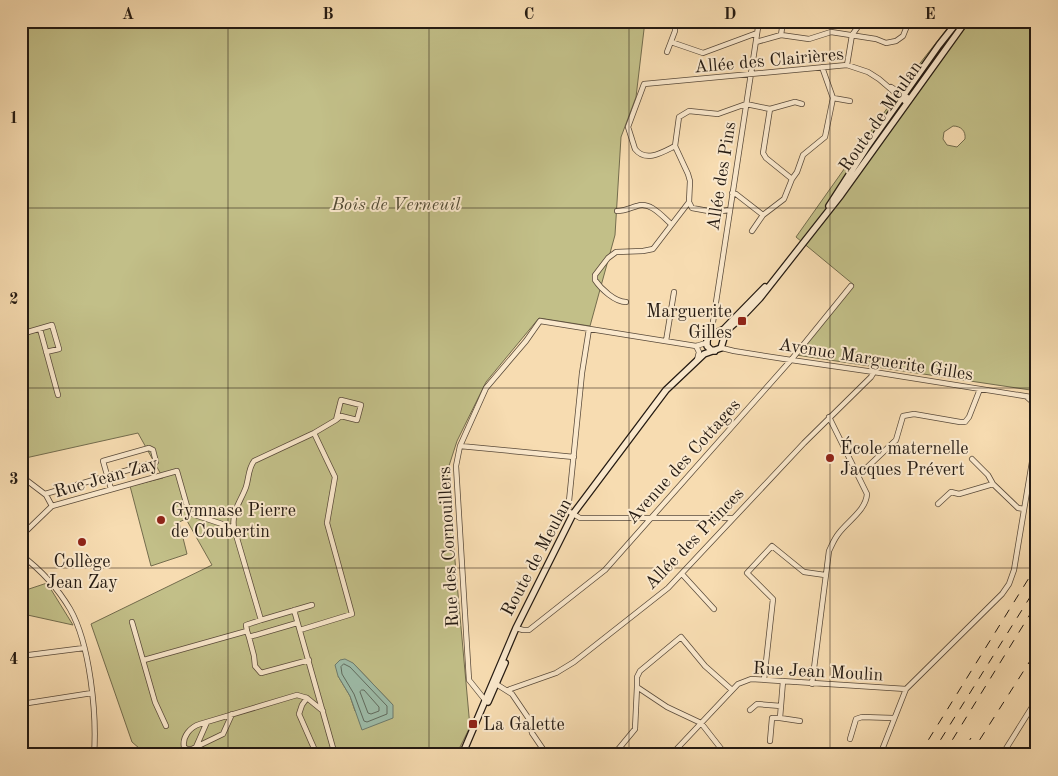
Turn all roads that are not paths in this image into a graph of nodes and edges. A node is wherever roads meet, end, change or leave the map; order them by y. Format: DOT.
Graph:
graph roads {
  1 [pos="675,21"];
  2 [pos="759,21"];
  3 [pos="783,21"];
  4 [pos="862,21"];
  5 [pos="909,21"];
  6 [pos="958,21"];
  7 [pos="966,21"];
  8 [pos="757,33"];
  9 [pos="780,34"];
  10 [pos="852,35"];
  11 [pos="671,42"];
  12 [pos="756,42"];
  13 [pos="667,52"];
  14 [pos="847,65"];
  15 [pos="822,67"];
  16 [pos="751,74"];
  17 [pos="902,96"];
  18 [pos="833,98"];
  19 [pos="850,101"];
  20 [pos="909,101"];
  21 [pos="746,104"];
  22 [pos="802,104"];
  23 [pos="770,109"];
  24 [pos="675,146"];
  25 [pos="792,179"];
  26 [pos="732,193"];
  27 [pos="689,202"];
  28 [pos="730,210"];
  29 [pos="617,211"];
  30 [pos="763,216"];
  31 [pos="671,224"];
  32 [pos="816,226"];
  33 [pos="752,231"];
  34 [pos="782,270"];
  35 [pos="851,286"];
  36 [pos="674,292"];
  37 [pos="626,302"];
  38 [pos="40,329"];
  39 [pos="589,329"];
  40 [pos="21,334"];
  41 [pos="713,335"];
  42 [pos="666,341"];
  43 [pos="723,341"];
  44 [pos="707,344"];
  45 [pos="696,346"];
  46 [pos="719,349"];
  47 [pos="46,352"];
  48 [pos="703,355"];
  49 [pos="697,360"];
  50 [pos="791,360"];
  51 [pos="874,372"];
  52 [pos="980,389"];
  53 [pos="58,395"];
  54 [pos="1026,396"];
  55 [pos="1037,398"];
  56 [pos="1037,406"];
  57 [pos="829,417"];
  58 [pos="336,420"];
  59 [pos="314,433"];
  60 [pos="1037,433"];
  61 [pos="460,446"];
  62 [pos="574,457"];
  63 [pos="972,459"];
  64 [pos="859,474"];
  65 [pos="21,476"];
  66 [pos="107,476"];
  67 [pos="993,484"];
  68 [pos="111,489"];
  69 [pos="45,494"];
  70 [pos="938,504"];
  71 [pos="52,506"];
  72 [pos="1024,510"];
  73 [pos="575,515"];
  74 [pos="650,518"];
  75 [pos="733,518"];
  76 [pos="234,528"];
  77 [pos="21,536"];
  78 [pos="21,555"];
  79 [pos="682,574"];
  80 [pos="826,575"];
  81 [pos="312,605"];
  82 [pos="714,609"];
  83 [pos="294,610"];
  84 [pos="261,620"];
  85 [pos="132,622"];
  86 [pos="298,623"];
  87 [pos="518,629"];
  88 [pos="300,630"];
  89 [pos="248,631"];
  90 [pos="249,638"];
  91 [pos="84,648"];
  92 [pos="21,656"];
  93 [pos="144,660"];
  94 [pos="309,660"];
  95 [pos="764,680"];
  96 [pos="783,681"];
  97 [pos="495,683"];
  98 [pos="812,684"];
  99 [pos="637,687"];
  100 [pos="906,689"];
  101 [pos="508,690"];
  102 [pos="732,690"];
  103 [pos="92,693"];
  104 [pos="307,698"];
  105 [pos="1037,699"];
  106 [pos="485,700"];
  107 [pos="28,703"];
  108 [pos="781,706"];
  109 [pos="750,710"];
  110 [pos="323,711"];
  111 [pos="232,714"];
  112 [pos="780,718"];
  113 [pos="893,718"];
  114 [pos="800,720"];
  115 [pos="207,722"];
  116 [pos="700,723"];
  117 [pos="166,726"];
  118 [pos="850,739"];
  119 [pos="770,741"];
  120 [pos="196,747"];
  121 [pos="21,748"];
  122 [pos="616,752"];
  123 [pos="139,753"];
  124 [pos="723,754"];
  125 [pos="30,755"];
  126 [pos="94,755"];
  127 [pos="132,755"];
  128 [pos="317,755"];
  129 [pos="335,755"];
  130 [pos="462,755"];
  131 [pos="466,755"];
  132 [pos="547,755"];
  133 [pos="671,755"];
  134 [pos="880,755"];
  135 [pos="1002,755"];
  1 -- 11 [label="street"];
  2 -- 8 [label="street, Allée des Pins"];
  3 -- 9 [label="street"];
  4 -- 10 [label="street"];
  5 -- 10 [label="street"];
  6 -- 17 [label="main road, Route de Meulan"];
  7 -- 20 [label="main road, Route de Meulan"];
  8 -- 11 [label="street"];
  8 -- 12 [label="street, Allée des Pins"];
  9 -- 10 [label="street"];
  9 -- 12 [label="street"];
  10 -- 14 [label="street"];
  11 -- 13 [label="street"];
  12 -- 16 [label="street, Allée des Pins"];
  14 -- 15 [label="street, Allée des Clairières"];
  14 -- 17 [label="street, Allée des Clairières"];
  15 -- 16 [label="street, Allée des Clairières"];
  15 -- 18 [label="street"];
  16 -- 21 [label="street, Allée des Pins"];
  16 -- 24 [label="street, Allée des Clairières"];
  17 -- 20 [label="street, Allée des Clairières"];
  17 -- 32 [label="main road, Route de Meulan"];
  18 -- 19 [label="street"];
  18 -- 25 [label="street"];
  20 -- 32 [label="main road, Route de Meulan"];
  21 -- 23 [label="street"];
  21 -- 24 [label="street"];
  21 -- 26 [label="street, Allée des Pins"];
  22 -- 23 [label="street"];
  23 -- 25 [label="street"];
  24 -- 27 [label="street"];
  25 -- 30 [label="street"];
  26 -- 28 [label="street, Allée des Pins"];
  26 -- 30 [label="street"];
  27 -- 28 [label="street"];
  27 -- 31 [label="street"];
  28 -- 41 [label="street, Allée des Pins"];
  29 -- 31 [label="street"];
  30 -- 33 [label="street"];
  31 -- 37 [label="street"];
  32 -- 34 [label="main road, Route de Meulan"];
  34 -- 41 [label="main road, Route de Meulan"];
  34 -- 43 [label="main road, Route de Meulan"];
  35 -- 50 [label="street, Avenue des Cottages"];
  36 -- 42 [label="street"];
  38 -- 40 [label="street"];
  38 -- 47 [label="street"];
  38 -- 47 [label="street"];
  39 -- 42 [label="street"];
  39 -- 61 [label="street, Rue des Cornouillers"];
  39 -- 62 [label="street"];
  41 -- 43 [label="main road"];
  41 -- 44 [label="main road"];
  42 -- 45 [label="street"];
  43 -- 46 [label="main road"];
  44 -- 45 [label="street"];
  44 -- 46 [label="main road"];
  44 -- 48 [label="main road, Route de Meulan"];
  45 -- 49 [label="street"];
  46 -- 48 [label="main road, Route de Meulan"];
  46 -- 50 [label="street, Avenue Marguerite Gilles"];
  47 -- 53 [label="street"];
  48 -- 49 [label="main road, Route de Meulan"];
  49 -- 73 [label="main road, Route de Meulan"];
  50 -- 51 [label="street, Avenue Marguerite Gilles"];
  50 -- 74 [label="street, Avenue des Cottages"];
  51 -- 52 [label="street, Avenue Marguerite Gilles"];
  51 -- 57 [label="street, Allée des Princes"];
  52 -- 54 [label="street, Avenue Marguerite Gilles"];
  52 -- 64 [label="street"];
  54 -- 55 [label="street, Avenue Marguerite Gilles"];
  54 -- 56 [label="street"];
  57 -- 64 [label="street"];
  57 -- 75 [label="street, Allée des Princes"];
  58 -- 58 [label="street"];
  58 -- 59 [label="street"];
  59 -- 76 [label="street"];
  59 -- 88 [label="street"];
  60 -- 72 [label="street"];
  61 -- 62 [label="street"];
  61 -- 106 [label="street, Rue des Cornouillers"];
  62 -- 73 [label="street"];
  63 -- 67 [label="street"];
  64 -- 80 [label="street"];
  65 -- 69 [label="street"];
  66 -- 66 [label="street"];
  66 -- 68 [label="street"];
  66 -- 69 [label="street"];
  67 -- 70 [label="street"];
  67 -- 72 [label="street"];
  68 -- 71 [label="street, Rue Jean Zay"];
  68 -- 76 [label="street, Rue Jean Zay"];
  69 -- 71 [label="street"];
  71 -- 77 [label="street, Rue Jean Zay"];
  72 -- 100 [label="street"];
  73 -- 74 [label="street"];
  73 -- 87 [label="main road, Route de Meulan"];
  74 -- 75 [label="street"];
  74 -- 87 [label="street, Avenue des Cottages"];
  75 -- 79 [label="street, Allée des Princes"];
  76 -- 84 [label="street"];
  78 -- 91 [label="street"];
  79 -- 82 [label="street"];
  79 -- 101 [label="street, Allée des Princes"];
  80 -- 95 [label="street"];
  80 -- 98 [label="street"];
  81 -- 83 [label="street"];
  83 -- 84 [label="street"];
  83 -- 86 [label="street"];
  84 -- 89 [label="street"];
  85 -- 93 [label="street"];
  86 -- 88 [label="street"];
  86 -- 90 [label="street"];
  87 -- 97 [label="main road, Route de Meulan"];
  88 -- 94 [label="street"];
  89 -- 90 [label="street"];
  89 -- 93 [label="street"];
  90 -- 94 [label="street"];
  91 -- 92 [label="street"];
  91 -- 103 [label="street"];
  93 -- 117 [label="street"];
  94 -- 110 [label="street"];
  95 -- 96 [label="street, Rue Jean Moulin"];
  95 -- 102 [label="street, Rue Jean Moulin"];
  96 -- 98 [label="street, Rue Jean Moulin"];
  96 -- 108 [label="street"];
  97 -- 101 [label="street"];
  97 -- 106 [label="main road, Route de Meulan"];
  97 -- 131 [label="main road, Route de Meulan"];
  98 -- 100 [label="street, Rue Jean Moulin"];
  99 -- 102 [label="street"];
  99 -- 116 [label="street"];
  99 -- 122 [label="street"];
  100 -- 113 [label="street"];
  101 -- 132 [label="street"];
  102 -- 116 [label="street, Rue Jean Moulin"];
  103 -- 107 [label="street"];
  103 -- 126 [label="street"];
  104 -- 110 [label="street"];
  104 -- 111 [label="street"];
  104 -- 128 [label="street"];
  105 -- 135 [label="street"];
  106 -- 130 [label="main road, Route de Meulan"];
  108 -- 109 [label="street"];
  108 -- 112 [label="street"];
  110 -- 129 [label="street"];
  111 -- 115 [label="street"];
  111 -- 120 [label="street"];
  112 -- 114 [label="street"];
  112 -- 119 [label="street"];
  113 -- 118 [label="street"];
  113 -- 134 [label="street"];
  115 -- 120 [label="street"];
  115 -- 120 [label="street"];
  116 -- 124 [label="street"];
  116 -- 133 [label="street, Rue Jean Moulin"];
  121 -- 125 [label="street"];
  123 -- 127 [label="street"];
}
